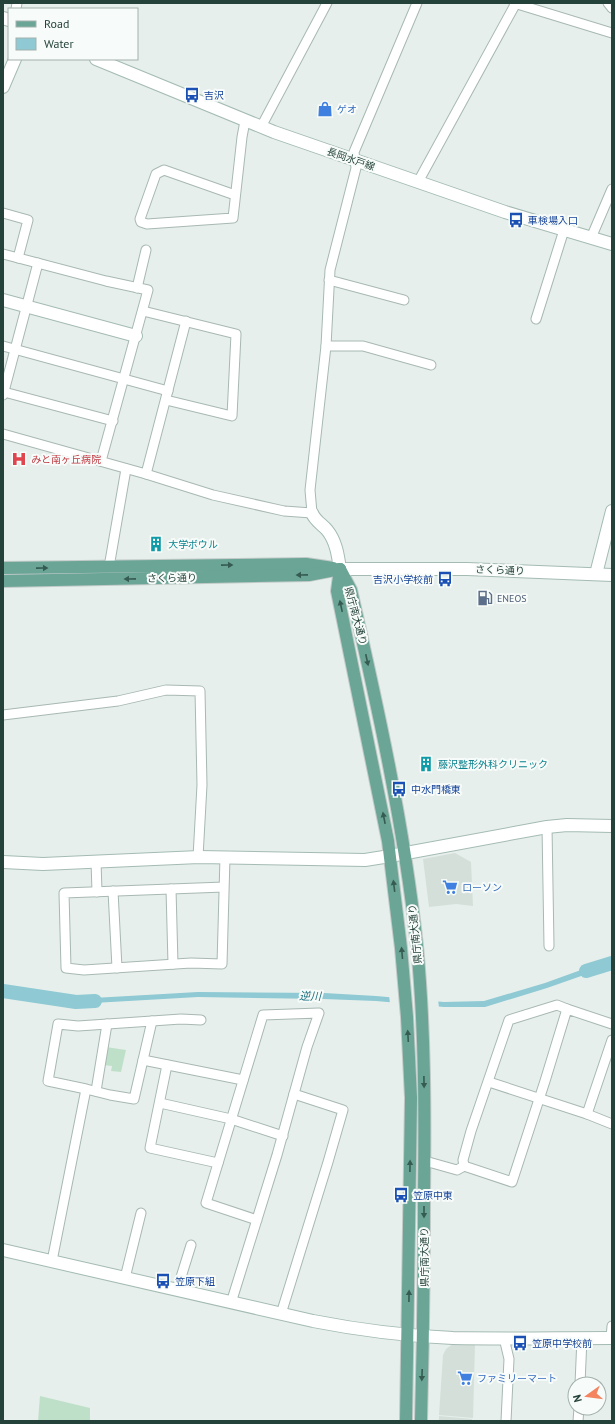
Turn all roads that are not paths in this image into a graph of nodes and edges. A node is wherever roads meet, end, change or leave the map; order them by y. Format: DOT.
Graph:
graph roads {
  1 [pos="327,3"];
  2 [pos="417,3"];
  3 [pos="515,3"];
  4 [pos="608,3"];
  5 [pos="612,8"];
  6 [pos="612,33"];
  7 [pos="15,60"];
  8 [pos="98,60"];
  9 [pos="3,87"];
  10 [pos="245,121"];
  11 [pos="260,127"];
  12 [pos="355,161"];
  13 [pos="418,182"];
  14 [pos="612,189"];
  15 [pos="235,195"];
  16 [pos="3,213"];
  17 [pos="564,230"];
  18 [pos="591,238"];
  19 [pos="612,244"];
  20 [pos="146,250"];
  21 [pos="3,254"];
  22 [pos="18,258"];
  23 [pos="38,263"];
  24 [pos="329,280"];
  25 [pos="137,288"];
  26 [pos="3,300"];
  27 [pos="404,300"];
  28 [pos="26,307"];
  29 [pos="143,311"];
  30 [pos="536,319"];
  31 [pos="186,321"];
  32 [pos="136,336"];
  33 [pos="3,346"];
  34 [pos="326,346"];
  35 [pos="15,349"];
  36 [pos="432,365"];
  37 [pos="124,379"];
  38 [pos="3,393"];
  39 [pos="167,396"];
  40 [pos="112,421"];
  41 [pos="3,434"];
  42 [pos="101,461"];
  43 [pos="126,468"];
  44 [pos="146,474"];
  45 [pos="612,511"];
  46 [pos="312,513"];
  47 [pos="109,567"];
  48 [pos="3,568"];
  49 [pos="340,569"];
  50 [pos="596,574"];
  51 [pos="612,575"];
  52 [pos="3,581"];
  53 [pos="3,715"];
  54 [pos="612,826"];
  55 [pos="547,827"];
  56 [pos="406,854"];
  57 [pos="390,856"];
  58 [pos="198,857"];
  59 [pos="225,857"];
  60 [pos="96,861"];
  61 [pos="3,862"];
  62 [pos="224,887"];
  63 [pos="171,889"];
  64 [pos="113,891"];
  65 [pos="97,892"];
  66 [pos="549,946"];
  67 [pos="173,964"];
  68 [pos="117,968"];
  69 [pos="567,1009"];
  70 [pos="201,1020"];
  71 [pos="152,1021"];
  72 [pos="107,1024"];
  73 [pos="612,1024"];
  74 [pos="612,1040"];
  75 [pos="143,1060"];
  76 [pos="167,1065"];
  77 [pos="243,1080"];
  78 [pos="488,1082"];
  79 [pos="86,1089"];
  80 [pos="96,1091"];
  81 [pos="294,1094"];
  82 [pos="540,1098"];
  83 [pos="160,1103"];
  84 [pos="586,1114"];
  85 [pos="231,1119"];
  86 [pos="612,1124"];
  87 [pos="283,1136"];
  88 [pos="424,1161"];
  89 [pos="218,1163"];
  90 [pos="464,1166"];
  91 [pos="141,1213"];
  92 [pos="257,1220"];
  93 [pos="191,1245"];
  94 [pos="3,1250"];
  95 [pos="52,1261"];
  96 [pos="125,1278"];
  97 [pos="177,1290"];
  98 [pos="231,1302"];
  99 [pos="281,1314"];
  100 [pos="612,1334"];
  101 [pos="408,1335"];
  102 [pos="423,1336"];
  103 [pos="504,1338"];
  104 [pos="582,1338"];
  105 [pos="580,1376"];
  106 [pos="406,1421"];
  107 [pos="421,1421"];
  108 [pos="506,1421"];
  1 -- 11 [label="street"];
  2 -- 12 [label="street"];
  3 -- 6 [label="street"];
  3 -- 13 [label="street"];
  4 -- 5 [label="street"];
  7 -- 9 [label="street"];
  8 -- 10 [label="street, 長岡水戸線"];
  10 -- 11 [label="street, 長岡水戸線"];
  10 -- 15 [label="street"];
  11 -- 12 [label="street, 長岡水戸線"];
  12 -- 13 [label="street, 長岡水戸線"];
  12 -- 24 [label="street"];
  13 -- 17 [label="street, 長岡水戸線"];
  14 -- 18 [label="street"];
  15 -- 15 [label="street"];
  16 -- 22 [label="street"];
  17 -- 18 [label="street, 長岡水戸線"];
  17 -- 30 [label="street"];
  18 -- 19 [label="street, 長岡水戸線"];
  20 -- 25 [label="street"];
  21 -- 22 [label="street"];
  22 -- 23 [label="street"];
  23 -- 25 [label="street"];
  23 -- 28 [label="street"];
  24 -- 27 [label="street"];
  24 -- 34 [label="street"];
  25 -- 29 [label="street"];
  26 -- 28 [label="street"];
  28 -- 32 [label="street"];
  28 -- 35 [label="street"];
  29 -- 31 [label="street"];
  29 -- 32 [label="street"];
  31 -- 39 [label="street"];
  31 -- 39 [label="street"];
  32 -- 37 [label="street"];
  33 -- 35 [label="street"];
  34 -- 36 [label="street"];
  34 -- 46 [label="street"];
  35 -- 37 [label="street"];
  35 -- 38 [label="street"];
  37 -- 39 [label="street"];
  37 -- 40 [label="street"];
  38 -- 40 [label="street"];
  39 -- 44 [label="street"];
  40 -- 42 [label="street"];
  41 -- 42 [label="street"];
  42 -- 43 [label="street"];
  43 -- 44 [label="street"];
  43 -- 47 [label="street"];
  44 -- 46 [label="street"];
  45 -- 50 [label="street"];
  46 -- 49 [label="street"];
  48 -- 47 [label="main road, さくら通り, one-way"];
  47 -- 49 [label="main road, さくら通り, one-way"];
  49 -- 50 [label="street, さくら通り"];
  49 -- 52 [label="main road, さくら通り, one-way"];
  49 -- 56 [label="main road, 県庁南大通り, one-way"];
  57 -- 49 [label="main road, 県庁南大通り, one-way"];
  50 -- 51 [label="street, さくら通り"];
  53 -- 58 [label="street"];
  54 -- 55 [label="street"];
  55 -- 56 [label="street"];
  55 -- 66 [label="street"];
  56 -- 57 [label="street"];
  56 -- 88 [label="main road, 県庁南大通り, one-way"];
  57 -- 59 [label="street"];
  101 -- 57 [label="main road, 県庁南大通り, one-way"];
  58 -- 59 [label="street"];
  58 -- 60 [label="street"];
  59 -- 62 [label="street"];
  60 -- 61 [label="street"];
  60 -- 65 [label="street"];
  62 -- 63 [label="street"];
  62 -- 67 [label="street"];
  63 -- 64 [label="street"];
  63 -- 67 [label="street"];
  64 -- 65 [label="street"];
  64 -- 68 [label="street"];
  65 -- 68 [label="street"];
  67 -- 68 [label="street"];
  69 -- 73 [label="street"];
  69 -- 78 [label="street"];
  69 -- 82 [label="street"];
  70 -- 71 [label="street"];
  71 -- 72 [label="street"];
  71 -- 75 [label="street"];
  72 -- 79 [label="street"];
  72 -- 80 [label="street"];
  74 -- 84 [label="street"];
  75 -- 76 [label="street"];
  75 -- 80 [label="street"];
  76 -- 77 [label="street"];
  76 -- 83 [label="street"];
  77 -- 81 [label="street"];
  77 -- 85 [label="street"];
  78 -- 82 [label="street"];
  78 -- 90 [label="street"];
  79 -- 80 [label="street"];
  79 -- 95 [label="street"];
  81 -- 87 [label="street"];
  81 -- 99 [label="street"];
  82 -- 84 [label="street"];
  82 -- 90 [label="street"];
  83 -- 85 [label="street"];
  83 -- 89 [label="street"];
  84 -- 86 [label="street"];
  85 -- 87 [label="street"];
  85 -- 89 [label="street"];
  87 -- 92 [label="street"];
  88 -- 90 [label="street"];
  88 -- 102 [label="main road, 県庁南大通り, one-way"];
  89 -- 92 [label="street"];
  91 -- 96 [label="street"];
  92 -- 98 [label="street"];
  93 -- 97 [label="street"];
  94 -- 95 [label="street"];
  95 -- 96 [label="street"];
  96 -- 97 [label="street"];
  97 -- 98 [label="street"];
  98 -- 99 [label="street"];
  99 -- 101 [label="street"];
  100 -- 104 [label="street"];
  101 -- 102 [label="street"];
  101 -- 106 [label="main road, 県庁南大通り"];
  102 -- 103 [label="street"];
  102 -- 107 [label="main road, 県庁南大通り, one-way"];
  103 -- 104 [label="street"];
  103 -- 108 [label="street"];
  104 -- 105 [label="street"];
}
